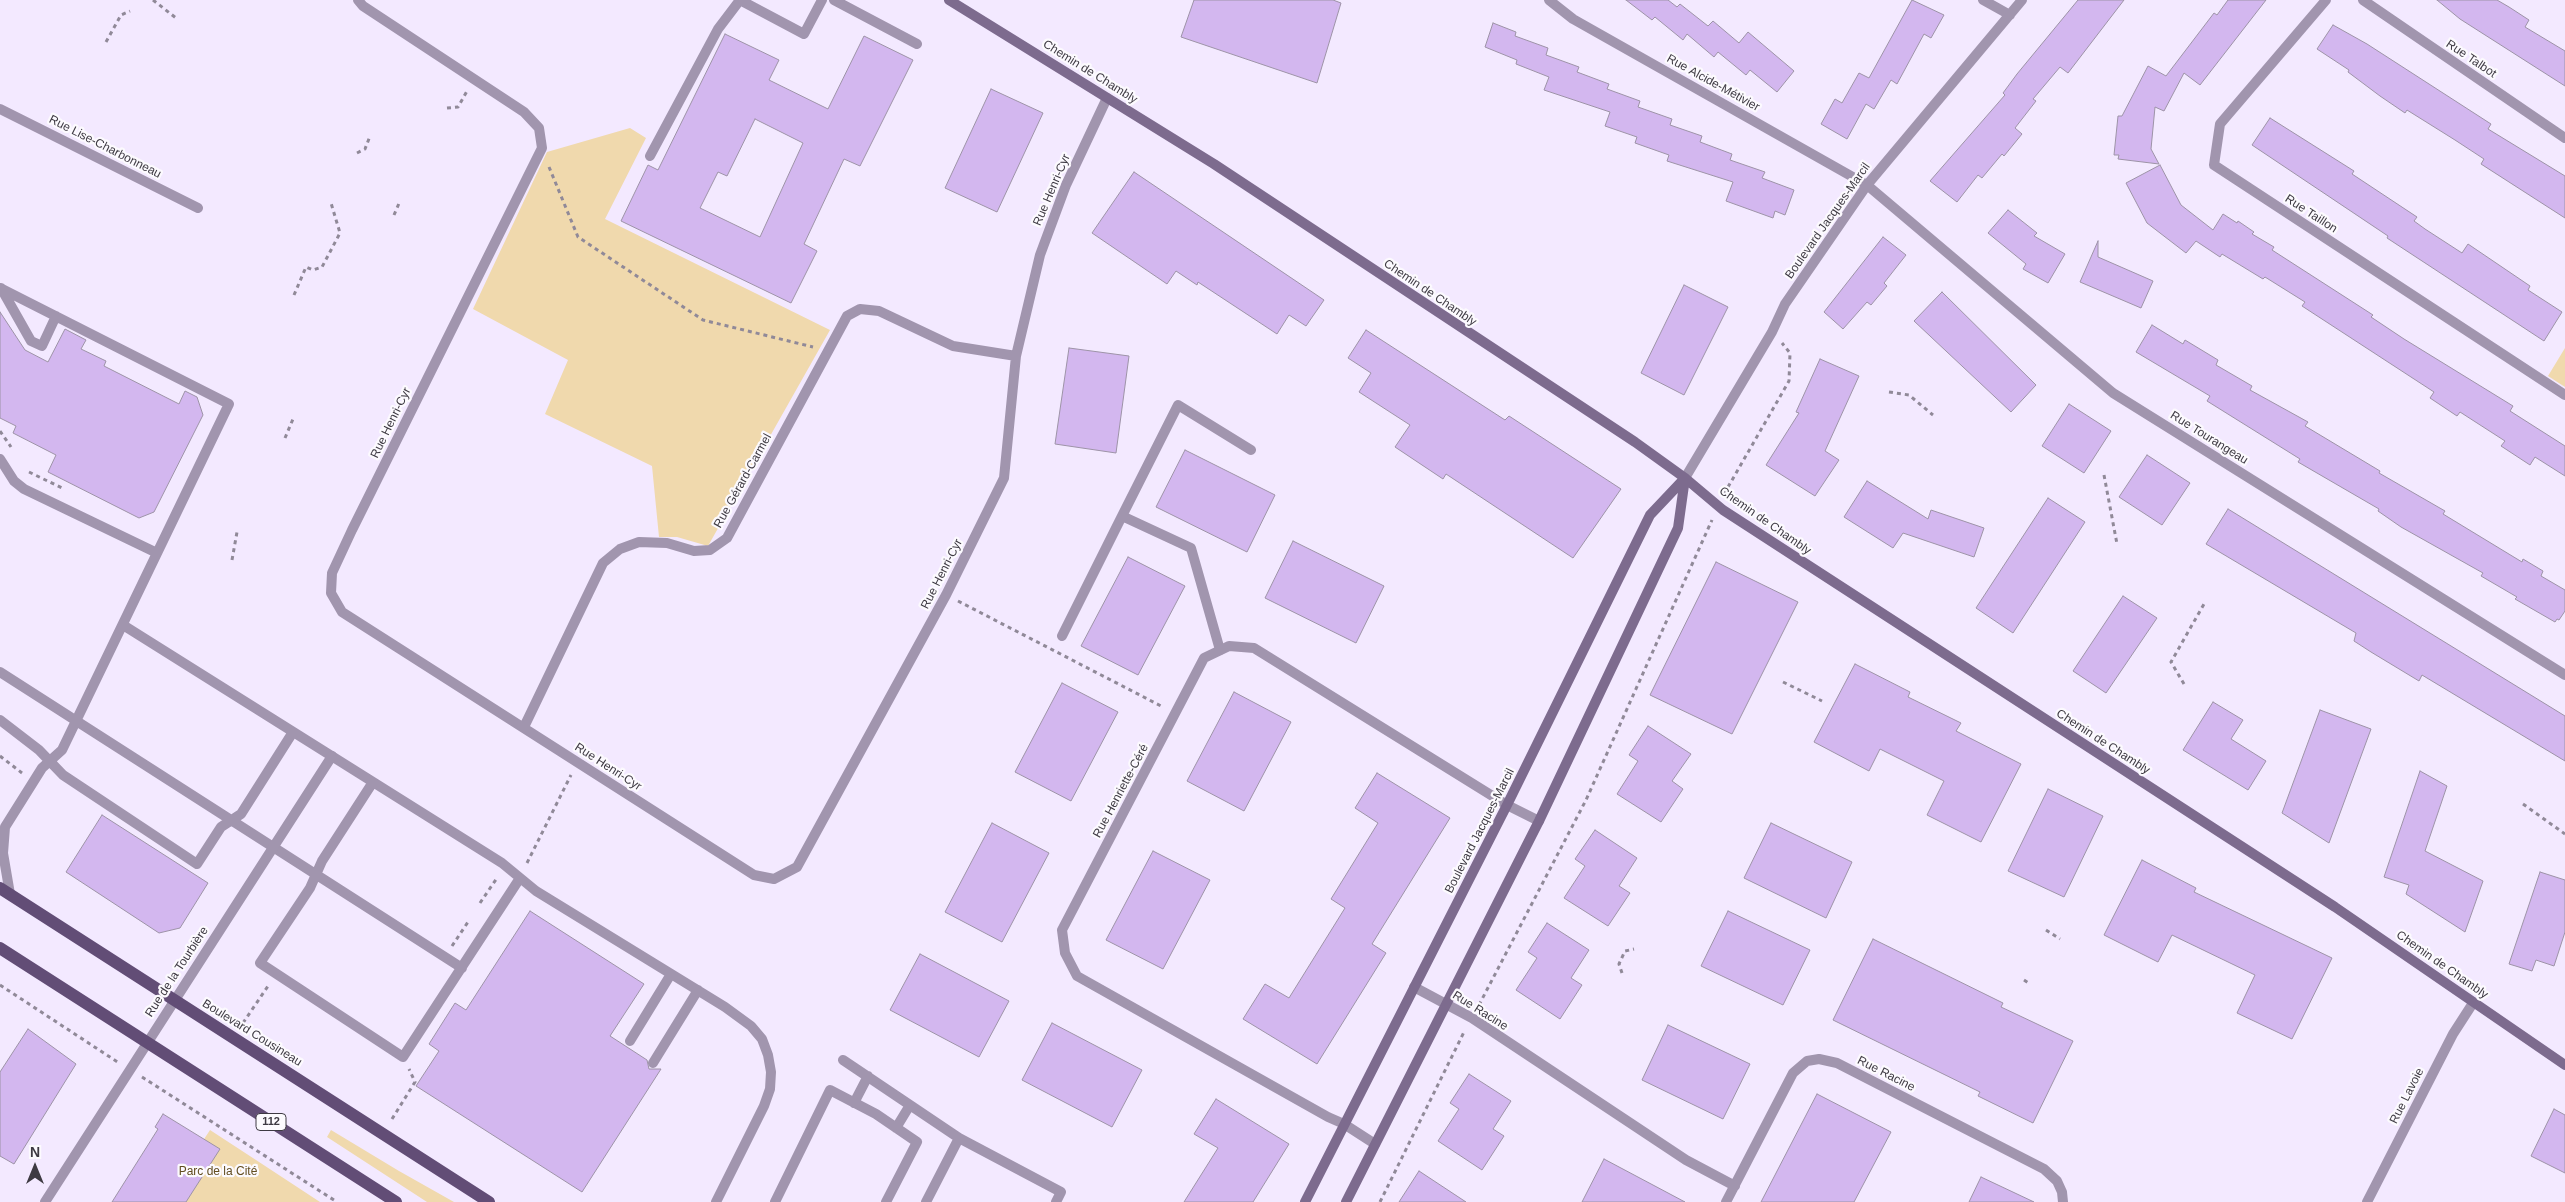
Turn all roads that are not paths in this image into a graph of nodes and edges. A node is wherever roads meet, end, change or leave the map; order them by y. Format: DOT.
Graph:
graph roads {
  1 [pos="358,0"];
  2 [pos="740,0"];
  3 [pos="822,0"];
  4 [pos="834,0"];
  5 [pos="949,0"];
  6 [pos="1549,0"];
  7 [pos="1983,0"];
  8 [pos="2022,0"];
  9 [pos="2326,0"];
  10 [pos="2364,0"];
  11 [pos="2010,14"];
  12 [pos="917,44"];
  13 [pos="1107,98"];
  14 [pos="0,109"];
  15 [pos="2565,138"];
  16 [pos="650,156"];
  17 [pos="1867,185"];
  18 [pos="198,208"];
  19 [pos="0,288"];
  20 [pos="56,316"];
  21 [pos="1016,356"];
  22 [pos="2565,395"];
  23 [pos="1251,450"];
  24 [pos="0,459"];
  25 [pos="1685,478"];
  26 [pos="1122,516"];
  27 [pos="157,553"];
  28 [pos="123,625"];
  29 [pos="1062,636"];
  30 [pos="1220,650"];
  31 [pos="0,672"];
  32 [pos="2565,675"];
  33 [pos="0,720"];
  34 [pos="76,720"];
  35 [pos="524,727"];
  36 [pos="293,732"];
  37 [pos="332,756"];
  38 [pos="50,761"];
  39 [pos="373,782"];
  40 [pos="1507,805"];
  41 [pos="231,820"];
  42 [pos="1539,821"];
  43 [pos="2,828"];
  44 [pos="274,847"];
  45 [pos="316,874"];
  46 [pos="520,878"];
  47 [pos="5,891"];
  48 [pos="0,948"];
  49 [pos="462,968"];
  50 [pos="671,974"];
  51 [pos="1414,987"];
  52 [pos="698,990"];
  53 [pos="174,1000"];
  54 [pos="2473,1003"];
  55 [pos="1446,1004"];
  56 [pos="630,1041"];
  57 [pos="147,1042"];
  58 [pos="843,1060"];
  59 [pos="653,1064"];
  60 [pos="2565,1065"];
  61 [pos="868,1076"];
  62 [pos="854,1103"];
  63 [pos="910,1104"];
  64 [pos="1344,1124"];
  65 [pos="896,1128"];
  66 [pos="959,1138"];
  67 [pos="1375,1144"];
  68 [pos="1735,1186"];
  69 [pos="780,1200"];
  70 [pos="45,1202"];
  71 [pos="396,1202"];
  72 [pos="489,1202"];
  73 [pos="716,1202"];
  74 [pos="886,1202"];
  75 [pos="926,1202"];
  76 [pos="1056,1202"];
  77 [pos="1305,1202"];
  78 [pos="1346,1202"];
  79 [pos="1726,1202"];
  80 [pos="2063,1202"];
  81 [pos="2367,1202"];
  1 -- 35 [label="street, Rue Henri-Cyr"];
  2 -- 3 [label="street"];
  2 -- 16 [label="street"];
  4 -- 12 [label="street"];
  5 -- 13 [label="street, Chemin de Chambly"];
  6 -- 17 [label="street, Rue Alcide-Métivier"];
  7 -- 11 [label="street"];
  8 -- 11 [label="street, Boulevard Jacques-Marcil"];
  9 -- 22 [label="street, Rue Taillon"];
  10 -- 15 [label="street, Rue Talbot"];
  11 -- 17 [label="street, Boulevard Jacques-Marcil"];
  13 -- 21 [label="street, Rue Henri-Cyr"];
  13 -- 25 [label="street, Chemin de Chambly"];
  14 -- 18 [label="street, Rue Lise-Charbonneau"];
  17 -- 25 [label="street, Boulevard Jacques-Marcil"];
  17 -- 32 [label="street, Rue Tourangeau"];
  19 -- 20 [label="street"];
  19 -- 20 [label="street"];
  20 -- 27 [label="street"];
  21 -- 35 [label="street, Rue Gérard-Carmel"];
  21 -- 35 [label="street, Rue Henri-Cyr"];
  23 -- 26 [label="street"];
  24 -- 27 [label="street"];
  25 -- 40 [label="street, Boulevard Jacques-Marcil"];
  25 -- 42 [label="street, Boulevard Jacques-Marcil"];
  25 -- 54 [label="street, Chemin de Chambly"];
  26 -- 29 [label="street"];
  26 -- 30 [label="street"];
  27 -- 28 [label="street"];
  28 -- 34 [label="street"];
  28 -- 36 [label="street"];
  30 -- 40 [label="street"];
  30 -- 64 [label="street, Rue Henriette-Céré"];
  31 -- 34 [label="street"];
  33 -- 38 [label="street"];
  34 -- 38 [label="street"];
  34 -- 41 [label="street"];
  36 -- 37 [label="street"];
  36 -- 41 [label="street"];
  37 -- 39 [label="street"];
  37 -- 44 [label="street, Rue de la Tourbière"];
  38 -- 41 [label="street"];
  38 -- 43 [label="street"];
  39 -- 45 [label="street"];
  39 -- 46 [label="street"];
  40 -- 42 [label="street"];
  40 -- 51 [label="street, Boulevard Jacques-Marcil"];
  41 -- 44 [label="street"];
  42 -- 55 [label="street, Boulevard Jacques-Marcil"];
  43 -- 47 [label="street"];
  44 -- 45 [label="street"];
  44 -- 53 [label="street, Rue de la Tourbière"];
  45 -- 49 [label="street"];
  45 -- 49 [label="street"];
  46 -- 49 [label="street"];
  46 -- 50 [label="street"];
  47 -- 53 [label="main road, Boulevard Cousineau"];
  48 -- 57 [label="main road, 112"];
  50 -- 52 [label="street"];
  50 -- 56 [label="street"];
  51 -- 55 [label="street, Rue Racine"];
  51 -- 64 [label="street, Boulevard Jacques-Marcil"];
  52 -- 59 [label="street"];
  52 -- 73 [label="street"];
  53 -- 57 [label="street, Rue de la Tourbière"];
  53 -- 72 [label="main road, Boulevard Cousineau"];
  54 -- 60 [label="street, Chemin de Chambly"];
  54 -- 81 [label="street, Rue Lavoie"];
  55 -- 67 [label="street, Boulevard Jacques-Marcil"];
  55 -- 68 [label="street, Rue Racine"];
  57 -- 70 [label="street, Rue de la Tourbière"];
  57 -- 71 [label="main road, 112"];
  58 -- 61 [label="street"];
  61 -- 62 [label="street"];
  61 -- 63 [label="street"];
  62 -- 65 [label="street"];
  62 -- 69 [label="street"];
  63 -- 65 [label="street"];
  63 -- 66 [label="street"];
  64 -- 67 [label="street, Rue Henriette-Céré"];
  64 -- 77 [label="street, Boulevard Jacques-Marcil"];
  65 -- 74 [label="street"];
  66 -- 75 [label="street"];
  66 -- 76 [label="street"];
  67 -- 78 [label="street, Boulevard Jacques-Marcil"];
  68 -- 79 [label="street, Rue Racine"];
  68 -- 80 [label="street, Rue Racine"];
}
